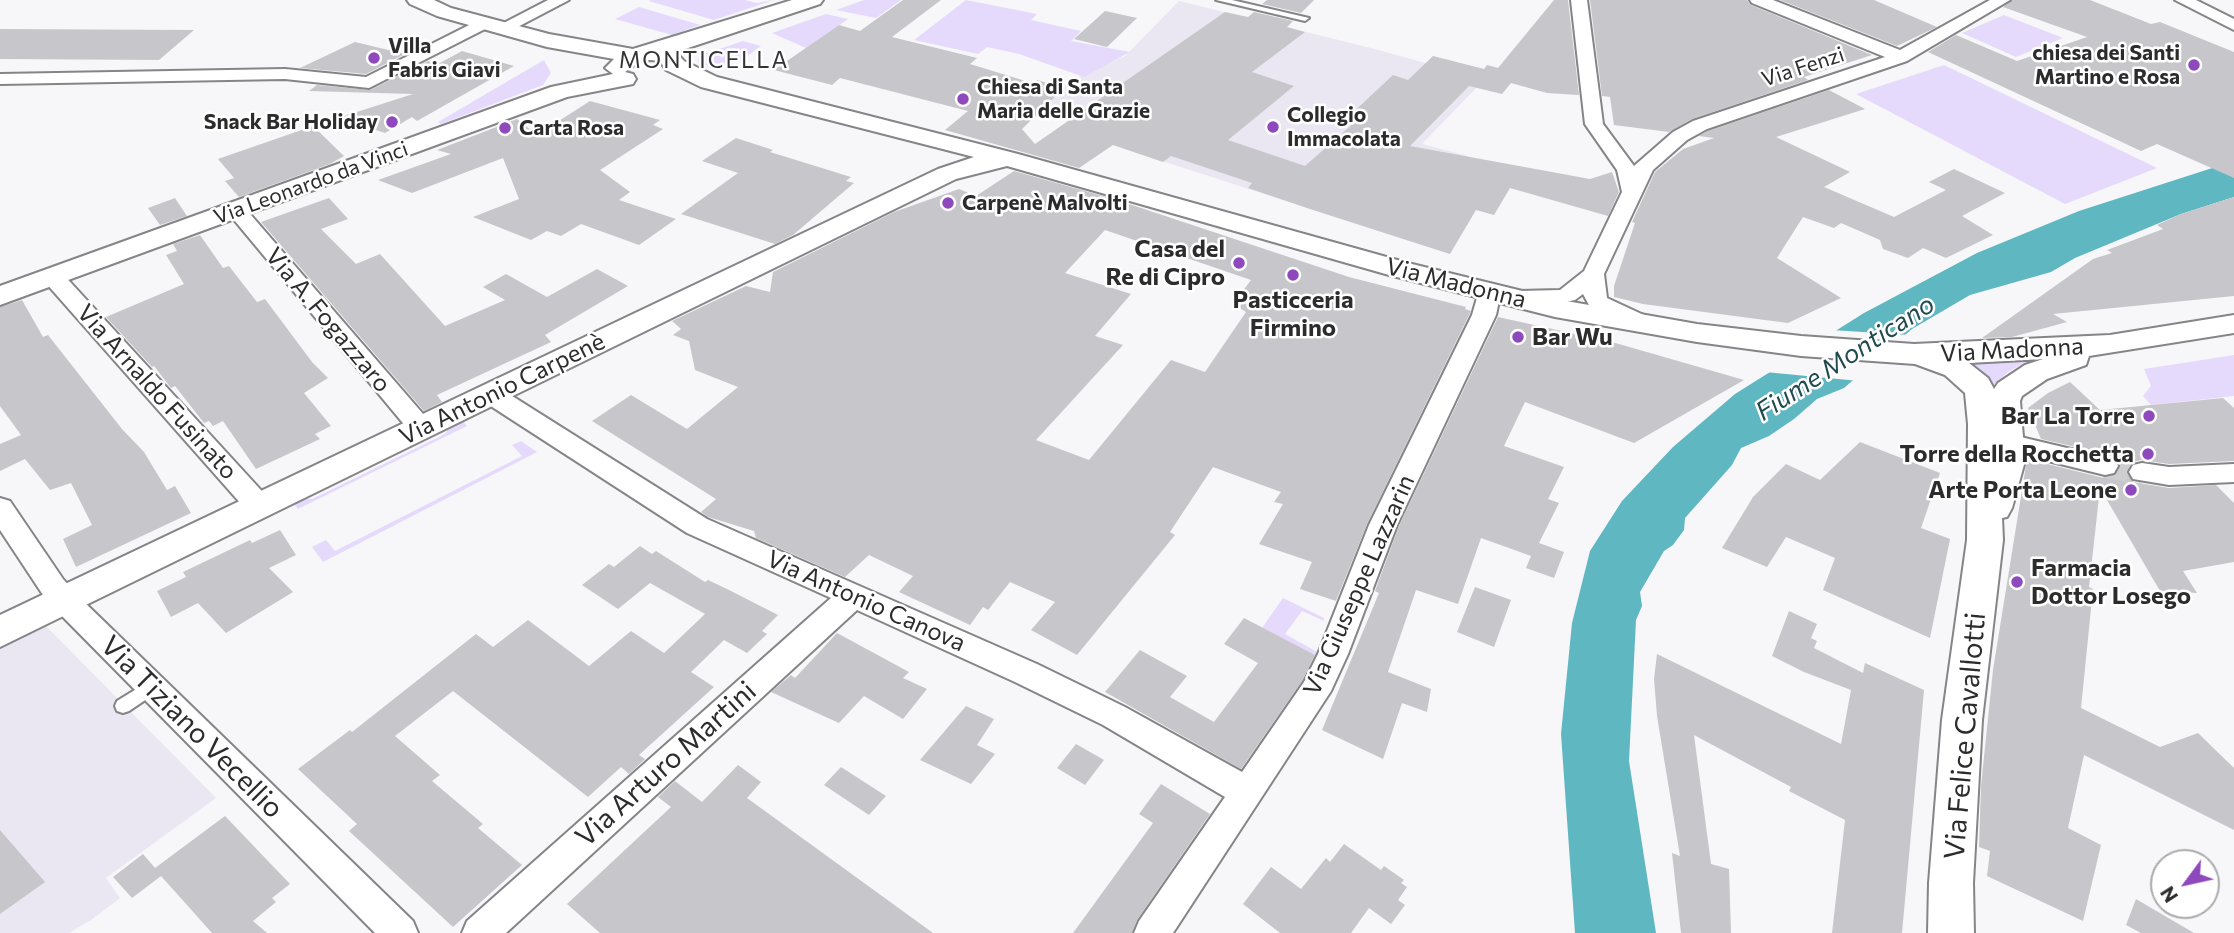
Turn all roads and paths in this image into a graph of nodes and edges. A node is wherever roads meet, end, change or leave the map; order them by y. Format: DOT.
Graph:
graph roads {
  1 [pos="417,0"];
  2 [pos="561,0"];
  3 [pos="1220,0"];
  4 [pos="1579,0"];
  5 [pos="1758,0"];
  6 [pos="2183,0"];
  7 [pos="811,1"];
  8 [pos="1998,1"];
  9 [pos="1305,18"];
  10 [pos="493,25"];
  11 [pos="2234,25"];
  12 [pos="1901,57"];
  13 [pos="648,67"];
  14 [pos="0,79"];
  15 [pos="947,143"];
  16 [pos="1009,159"];
  17 [pos="947,174"];
  18 [pos="1631,191"];
  19 [pos="237,211"];
  20 [pos="1594,274"];
  21 [pos="53,277"];
  22 [pos="1490,292"];
  23 [pos="0,296"];
  24 [pos="1519,298"];
  25 [pos="2234,324"];
  26 [pos="1654,326"];
  27 [pos="2110,345"];
  28 [pos="1968,366"];
  29 [pos="492,395"];
  30 [pos="421,428"];
  31 [pos="2008,443"];
  32 [pos="2105,466"];
  33 [pos="2142,472"];
  34 [pos="2234,473"];
  35 [pos="260,507"];
  36 [pos="0,508"];
  37 [pos="1985,540"];
  38 [pos="853,596"];
  39 [pos="64,600"];
  40 [pos="0,632"];
  41 [pos="151,687"];
  42 [pos="123,706"];
  43 [pos="1248,793"];
  44 [pos="400,933"];
  45 [pos="480,933"];
  46 [pos="1152,933"];
  47 [pos="1951,933"];
  1 -- 10 [label="street"];
  2 -- 10 [label="street"];
  3 -- 9 [label="lane"];
  4 -- 18 [label="street"];
  5 -- 12 [label="street"];
  6 -- 11 [label="street"];
  7 -- 13 [label="street"];
  8 -- 12 [label="street, Via Fenzi"];
  10 -- 13 [label="street"];
  10 -- 14 [label="street"];
  12 -- 18 [label="street, Via Fenzi"];
  13 -- 15 [label="street, Via Madonna"];
  13 -- 19 [label="street, Via Leonardo da Vinci"];
  15 -- 16 [label="street, Via Madonna"];
  15 -- 17 [label="street"];
  16 -- 17 [label="street, Via Antonio Carpenè"];
  16 -- 22 [label="street, Via Madonna"];
  17 -- 29 [label="street, Via Antonio Carpenè"];
  18 -- 20 [label="street, Via Fenzi"];
  19 -- 21 [label="street, Via Leonardo da Vinci"];
  19 -- 30 [label="street, Via A. Fogazzaro"];
  20 -- 24 [label="street"];
  20 -- 26 [label="street"];
  21 -- 23 [label="street, Via Leonardo da Vinci"];
  21 -- 35 [label="street, Via Arnaldo Fusinato"];
  22 -- 24 [label="street, Via Madonna"];
  22 -- 43 [label="street, Via Giuseppe Lazzarin"];
  24 -- 26 [label="street, Via Madonna"];
  25 -- 27 [label="street"];
  26 -- 28 [label="street, Via Madonna"];
  27 -- 28 [label="street, Via Madonna"];
  27 -- 31 [label="street, Via Felice Cavallotti"];
  28 -- 37 [label="street, Via Felice Cavallotti"];
  29 -- 30 [label="street, Via Antonio Carpenè"];
  29 -- 38 [label="street, Via Antonio Canova"];
  30 -- 35 [label="street, Via Antonio Carpenè"];
  31 -- 32 [label="street"];
  31 -- 37 [label="street, Via Felice Cavallotti"];
  33 -- 34 [label="street"];
  35 -- 39 [label="street, Via Antonio Carpenè"];
  36 -- 39 [label="street, Via Tiziano Vecellio"];
  37 -- 47 [label="street, Via Felice Cavallotti"];
  38 -- 43 [label="street, Via Antonio Canova"];
  38 -- 45 [label="street, Via Arturo Martini"];
  39 -- 40 [label="street, Via Antonio Carpenè"];
  39 -- 41 [label="street, Via Tiziano Vecellio"];
  41 -- 42 [label="lane"];
  41 -- 44 [label="street, Via Tiziano Vecellio"];
  43 -- 46 [label="street, Via Giuseppe Lazzarin"];
}
